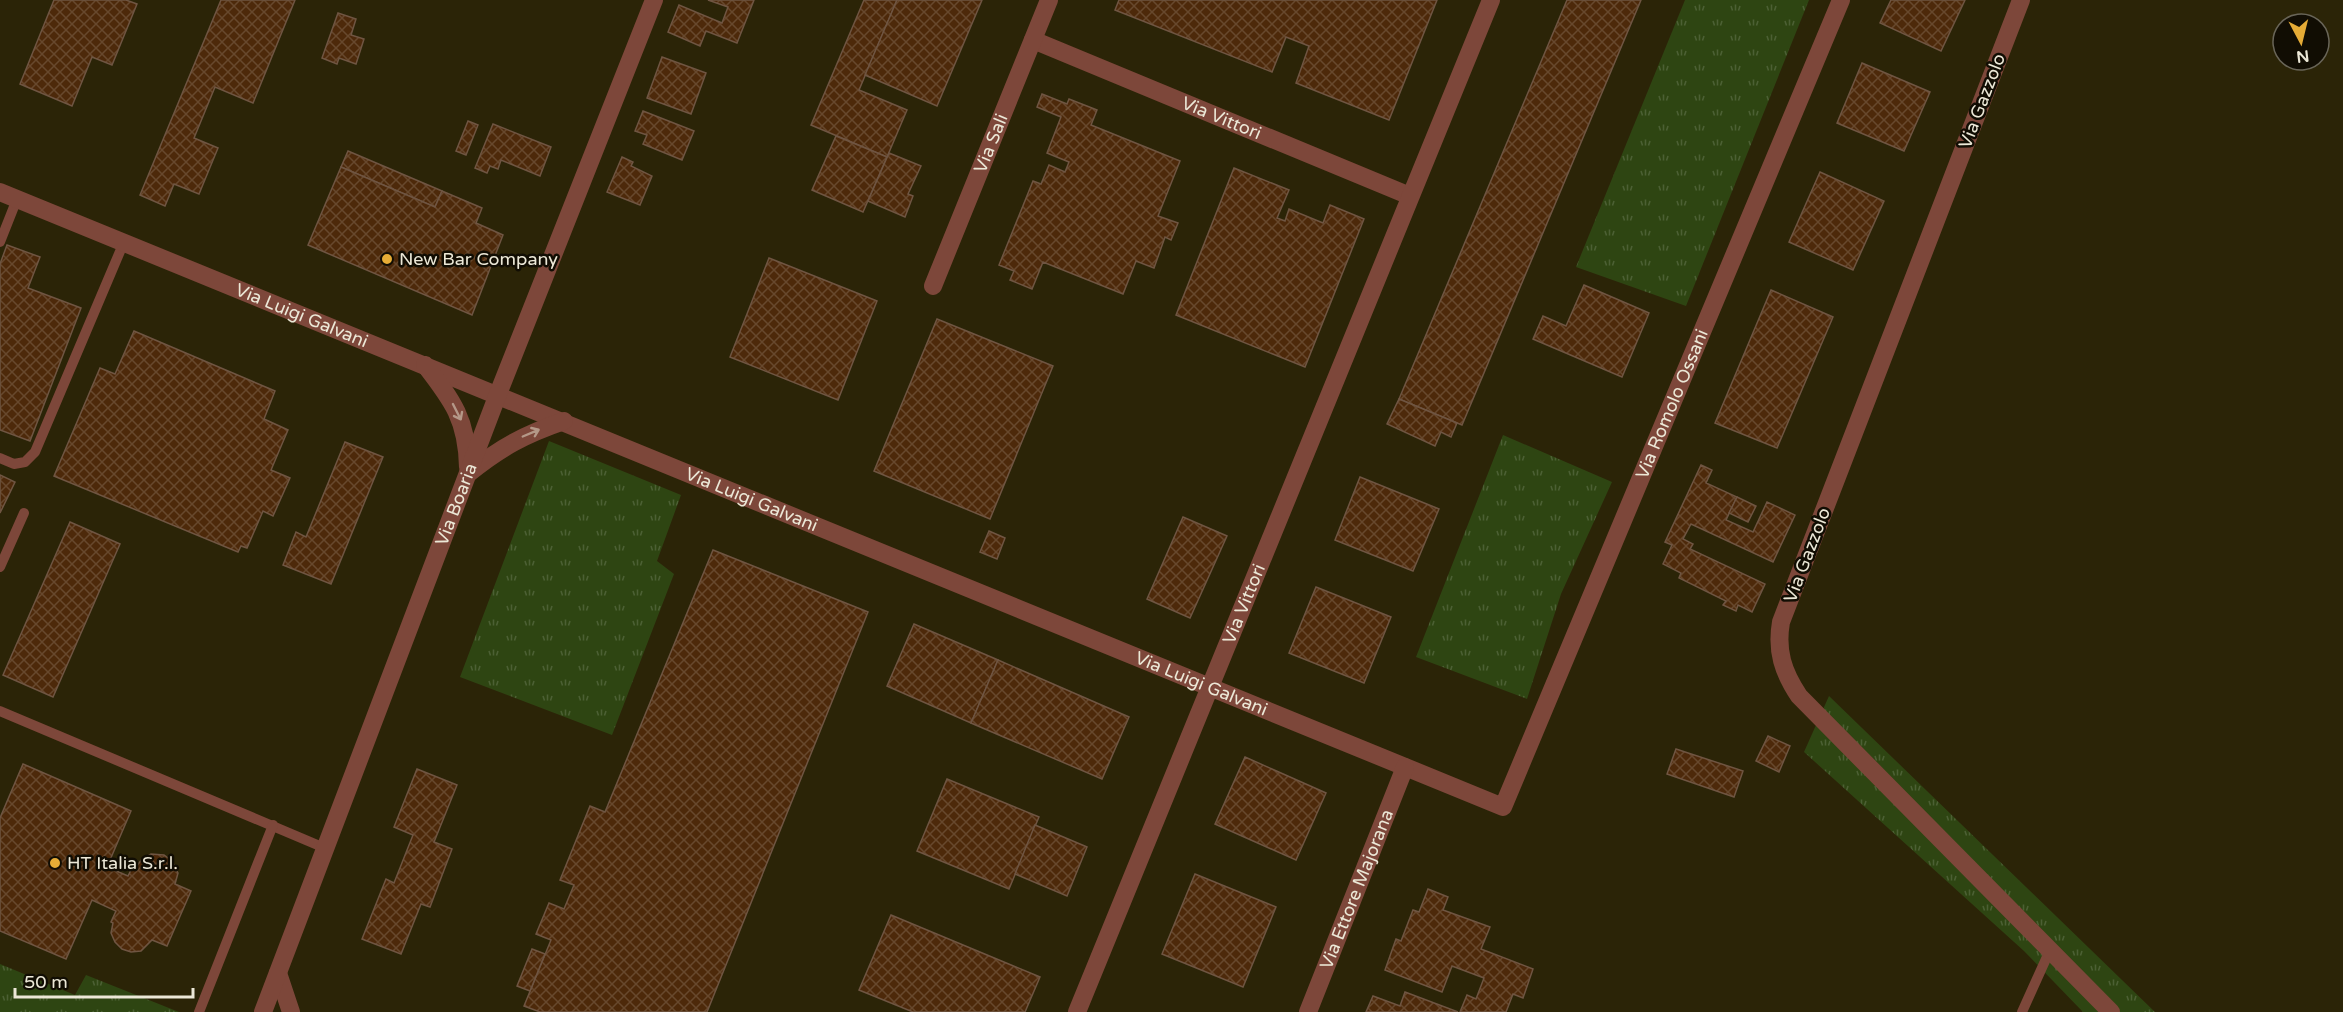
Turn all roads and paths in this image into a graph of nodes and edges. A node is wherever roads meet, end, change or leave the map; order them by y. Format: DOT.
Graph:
graph roads {
  1 [pos="654,0"];
  2 [pos="1049,0"];
  3 [pos="1491,0"];
  4 [pos="1841,0"];
  5 [pos="2021,0"];
  6 [pos="1033,40"];
  7 [pos="8,195"];
  8 [pos="1410,196"];
  9 [pos="0,242"];
  10 [pos="124,242"];
  11 [pos="933,286"];
  12 [pos="423,364"];
  13 [pos="498,394"];
  14 [pos="564,421"];
  15 [pos="0,458"];
  16 [pos="468,475"];
  17 [pos="24,513"];
  18 [pos="0,567"];
  19 [pos="1211,687"];
  20 [pos="0,711"];
  21 [pos="1405,767"];
  22 [pos="1503,807"];
  23 [pos="273,825"];
  24 [pos="327,849"];
  25 [pos="2050,950"];
  26 [pos="278,973"];
  27 [pos="199,1012"];
  28 [pos="263,1012"];
  29 [pos="291,1012"];
  30 [pos="1077,1012"];
  31 [pos="1308,1012"];
  32 [pos="2022,1012"];
  33 [pos="2111,1012"];
  1 -- 13 [label="street, Via Boaria"];
  2 -- 6 [label="street, Via Sali"];
  3 -- 8 [label="street, Via Vittori"];
  4 -- 22 [label="street, Via Romolo Ossani"];
  5 -- 25 [label="street, Via Gazzolo"];
  6 -- 8 [label="street, Via Vittori"];
  6 -- 11 [label="street, Via Sali"];
  7 -- 9 [label="lane"];
  7 -- 10 [label="street, Via Luigi Galvani"];
  8 -- 19 [label="street, Via Vittori"];
  10 -- 12 [label="street, Via Luigi Galvani"];
  10 -- 15 [label="lane"];
  12 -- 13 [label="street, Via Luigi Galvani"];
  12 -- 16 [label="street, one-way"];
  13 -- 14 [label="street, Via Luigi Galvani"];
  13 -- 16 [label="street, Via Boaria"];
  16 -- 14 [label="street, one-way"];
  14 -- 19 [label="street, Via Luigi Galvani"];
  16 -- 24 [label="street, Via Boaria"];
  17 -- 18 [label="lane"];
  19 -- 21 [label="street, Via Luigi Galvani"];
  19 -- 30 [label="street, Via Vittori"];
  20 -- 23 [label="lane"];
  21 -- 22 [label="street, Via Luigi Galvani"];
  21 -- 31 [label="street, Via Ettore Majorana"];
  23 -- 24 [label="lane"];
  23 -- 27 [label="lane"];
  24 -- 26 [label="street, Via Boaria"];
  25 -- 32 [label="lane"];
  25 -- 33 [label="street, Via Gazzolo"];
  26 -- 28 [label="street, Via Boaria"];
  26 -- 29 [label="street"];
}
